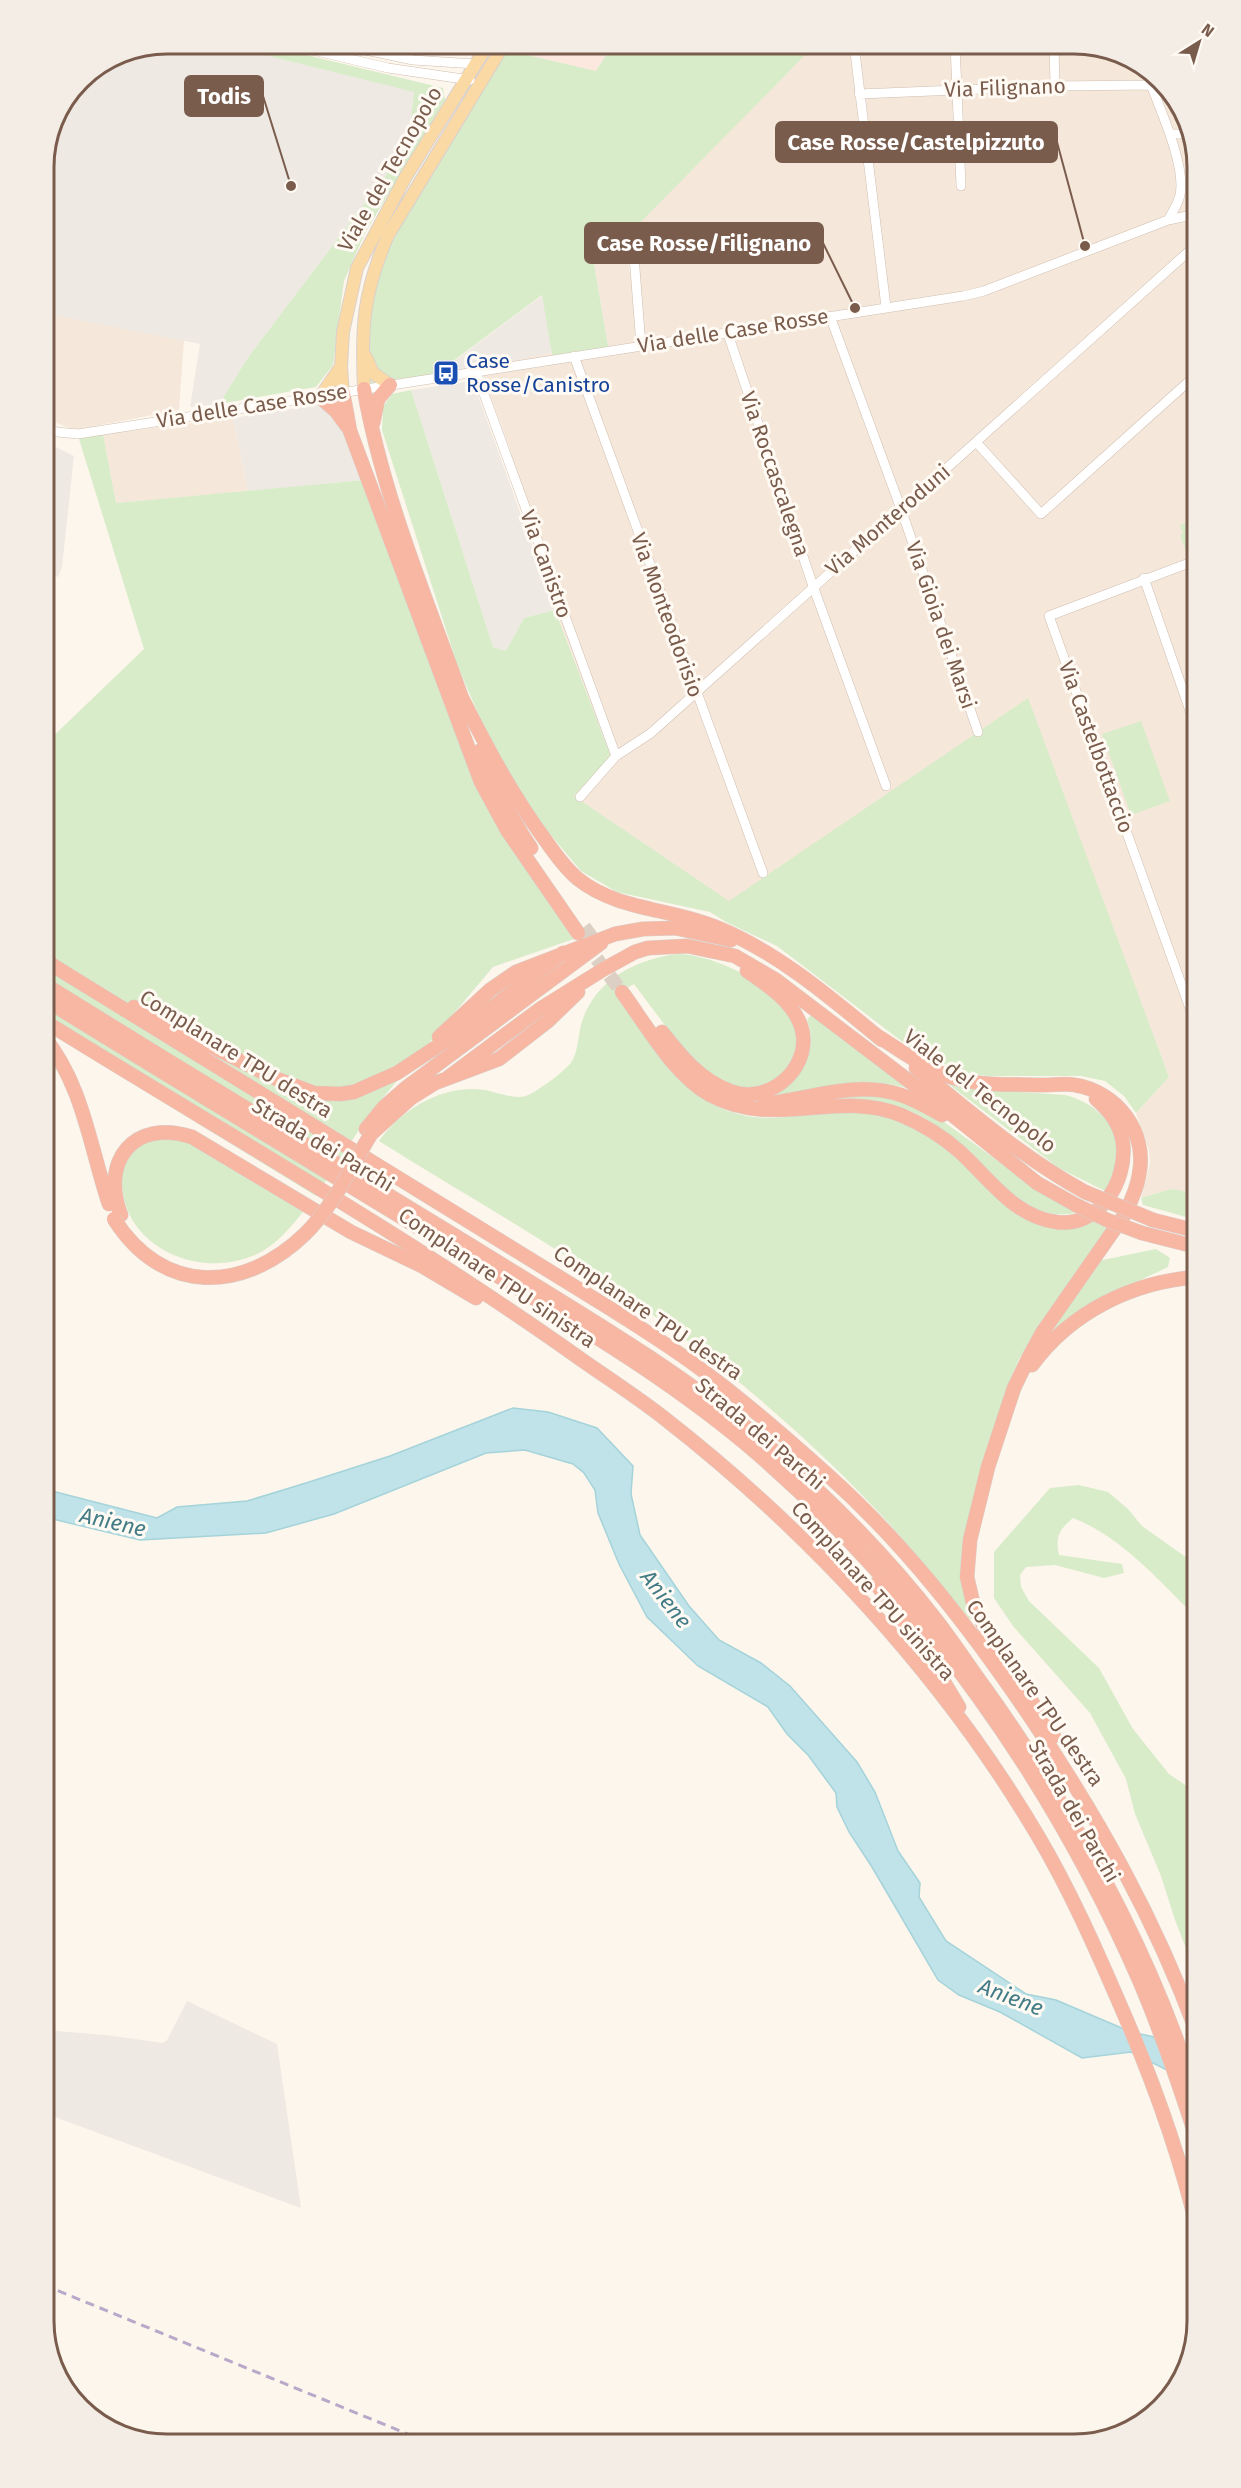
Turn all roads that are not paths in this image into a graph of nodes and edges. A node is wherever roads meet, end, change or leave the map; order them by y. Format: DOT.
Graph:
graph roads {
  1 [pos="329,54"];
  2 [pos="384,54"];
  3 [pos="482,54"];
  4 [pos="498,54"];
  5 [pos="855,54"];
  6 [pos="955,54"];
  7 [pos="1054,54"];
  8 [pos="475,64"];
  9 [pos="466,79"];
  10 [pos="481,81"];
  11 [pos="1151,85"];
  12 [pos="1055,86"];
  13 [pos="956,89"];
  14 [pos="859,94"];
  15 [pos="1171,134"];
  16 [pos="1182,134"];
  17 [pos="961,186"];
  18 [pos="1187,216"];
  19 [pos="1168,220"];
  20 [pos="632,231"];
  21 [pos="1187,253"];
  22 [pos="886,307"];
  23 [pos="830,316"];
  24 [pos="727,332"];
  25 [pos="362,344"];
  26 [pos="641,345"];
  27 [pos="574,356"];
  28 [pos="341,367"];
  29 [pos="476,372"];
  30 [pos="1187,383"];
  31 [pos="390,385"];
  32 [pos="364,389"];
  33 [pos="343,393"];
  34 [pos="320,397"];
  35 [pos="54,431"];
  36 [pos="350,431"];
  37 [pos="371,434"];
  38 [pos="976,442"];
  39 [pos="901,509"];
  40 [pos="1187,564"];
  41 [pos="1144,579"];
  42 [pos="813,586"];
  43 [pos="695,692"];
  44 [pos="461,696"];
  45 [pos="1187,702"];
  46 [pos="978,732"];
  47 [pos="616,756"];
  48 [pos="886,786"];
  49 [pos="580,797"];
  50 [pos="763,873"];
  51 [pos="615,934"];
  52 [pos="757,947"];
  53 [pos="718,951"];
  54 [pos="54,966"];
  55 [pos="54,966"];
  56 [pos="54,990"];
  57 [pos="1187,1000"];
  58 [pos="54,1005"];
  59 [pos="54,1027"];
  60 [pos="876,1035"];
  61 [pos="54,1050"];
  62 [pos="1074,1084"];
  63 [pos="741,1106"];
  64 [pos="966,1128"];
  65 [pos="368,1132"];
  66 [pos="1106,1202"];
  67 [pos="118,1217"];
  68 [pos="1187,1228"];
  69 [pos="1187,1244"];
  70 [pos="1187,1278"];
  71 [pos="570,1352"];
  72 [pos="1014,1388"];
  73 [pos="809,1501"];
  74 [pos="1014,1798"];
  75 [pos="1103,1829"];
  76 [pos="1187,2005"];
  77 [pos="1187,2065"];
  78 [pos="1187,2110"];
  79 [pos="1187,2190"];
  1 -- 9 [label="street"];
  2 -- 8 [label="street"];
  3 -- 8 [label="main road, Viale del Tecnopolo"];
  4 -- 10 [label="main road, Viale del Tecnopolo"];
  5 -- 14 [label="street"];
  6 -- 13 [label="street"];
  7 -- 12 [label="street"];
  8 -- 9 [label="main road, Viale del Tecnopolo"];
  9 -- 10 [label="street"];
  9 -- 28 [label="main road, Viale del Tecnopolo"];
  10 -- 25 [label="main road, Viale del Tecnopolo"];
  11 -- 12 [label="street, Via Filignano"];
  11 -- 15 [label="street"];
  12 -- 13 [label="street, Via Filignano"];
  13 -- 14 [label="street, Via Filignano"];
  13 -- 17 [label="street"];
  14 -- 22 [label="street"];
  15 -- 16 [label="street"];
  15 -- 19 [label="street"];
  18 -- 19 [label="street, Via delle Case Rosse"];
  19 -- 22 [label="street, Via delle Case Rosse"];
  20 -- 26 [label="street"];
  21 -- 38 [label="street, Via Monteroduni"];
  22 -- 23 [label="street, Via delle Case Rosse"];
  23 -- 24 [label="street, Via delle Case Rosse"];
  23 -- 39 [label="street, Via Gioia dei Marsi"];
  24 -- 26 [label="street, Via delle Case Rosse"];
  24 -- 42 [label="street, Via Roccascalegna"];
  25 -- 31 [label="main road"];
  25 -- 32 [label="main road, Viale del Tecnopolo"];
  26 -- 27 [label="street, Via delle Case Rosse"];
  27 -- 29 [label="street, Via delle Case Rosse"];
  27 -- 43 [label="street, Via Monteodorisio"];
  28 -- 33 [label="main road, Viale del Tecnopolo"];
  28 -- 34 [label="main road"];
  29 -- 31 [label="street, Via delle Case Rosse"];
  29 -- 47 [label="street, Via Canistro"];
  30 -- 38 [label="street"];
  31 -- 32 [label="street, Via delle Case Rosse"];
  31 -- 37 [label="highway"];
  32 -- 33 [label="street, Via delle Case Rosse"];
  32 -- 37 [label="highway"];
  33 -- 34 [label="street, Via delle Case Rosse"];
  33 -- 36 [label="highway"];
  34 -- 35 [label="street, Via delle Case Rosse"];
  34 -- 36 [label="highway"];
  36 -- 44 [label="highway"];
  37 -- 44 [label="highway"];
  38 -- 39 [label="street, Via Monteroduni"];
  39 -- 42 [label="street, Via Monteroduni"];
  39 -- 46 [label="street, Via Gioia dei Marsi"];
  40 -- 41 [label="street, Via Castelbottaccio"];
  41 -- 45 [label="street"];
  41 -- 57 [label="street, Via Castelbottaccio"];
  42 -- 43 [label="street, Via Monteroduni"];
  42 -- 48 [label="street, Via Roccascalegna"];
  43 -- 47 [label="street, Via Monteroduni"];
  43 -- 50 [label="street, Via Monteodorisio"];
  44 -- 52 [label="highway"];
  47 -- 49 [label="street, Via Monteroduni"];
  51 -- 52 [label="highway"];
  51 -- 54 [label="highway"];
  51 -- 65 [label="highway"];
  52 -- 60 [label="highway, Viale del Tecnopolo"];
  53 -- 63 [label="highway"];
  53 -- 64 [label="highway"];
  53 -- 65 [label="highway"];
  55 -- 75 [label="highway, Complanare TPU destra"];
  56 -- 77 [label="highway, Strada dei Parchi"];
  58 -- 73 [label="highway, Strada dei Parchi"];
  59 -- 71 [label="highway, Complanare TPU sinistra"];
  60 -- 62 [label="highway"];
  60 -- 66 [label="highway, Viale del Tecnopolo, bridge"];
  61 -- 67 [label="highway"];
  62 -- 66 [label="highway"];
  62 -- 72 [label="highway"];
  63 -- 64 [label="highway"];
  63 -- 66 [label="highway"];
  64 -- 69 [label="highway, Viale del Tecnopolo, bridge"];
  65 -- 67 [label="highway, bridge"];
  66 -- 68 [label="highway, Viale del Tecnopolo, bridge"];
  67 -- 71 [label="highway"];
  70 -- 72 [label="highway"];
  71 -- 74 [label="highway, Complanare TPU sinistra"];
  72 -- 75 [label="highway"];
  73 -- 74 [label="highway"];
  73 -- 78 [label="highway, Strada dei Parchi"];
  74 -- 79 [label="highway, Complanare TPU sinistra"];
  75 -- 76 [label="highway, Complanare TPU destra"];
}
